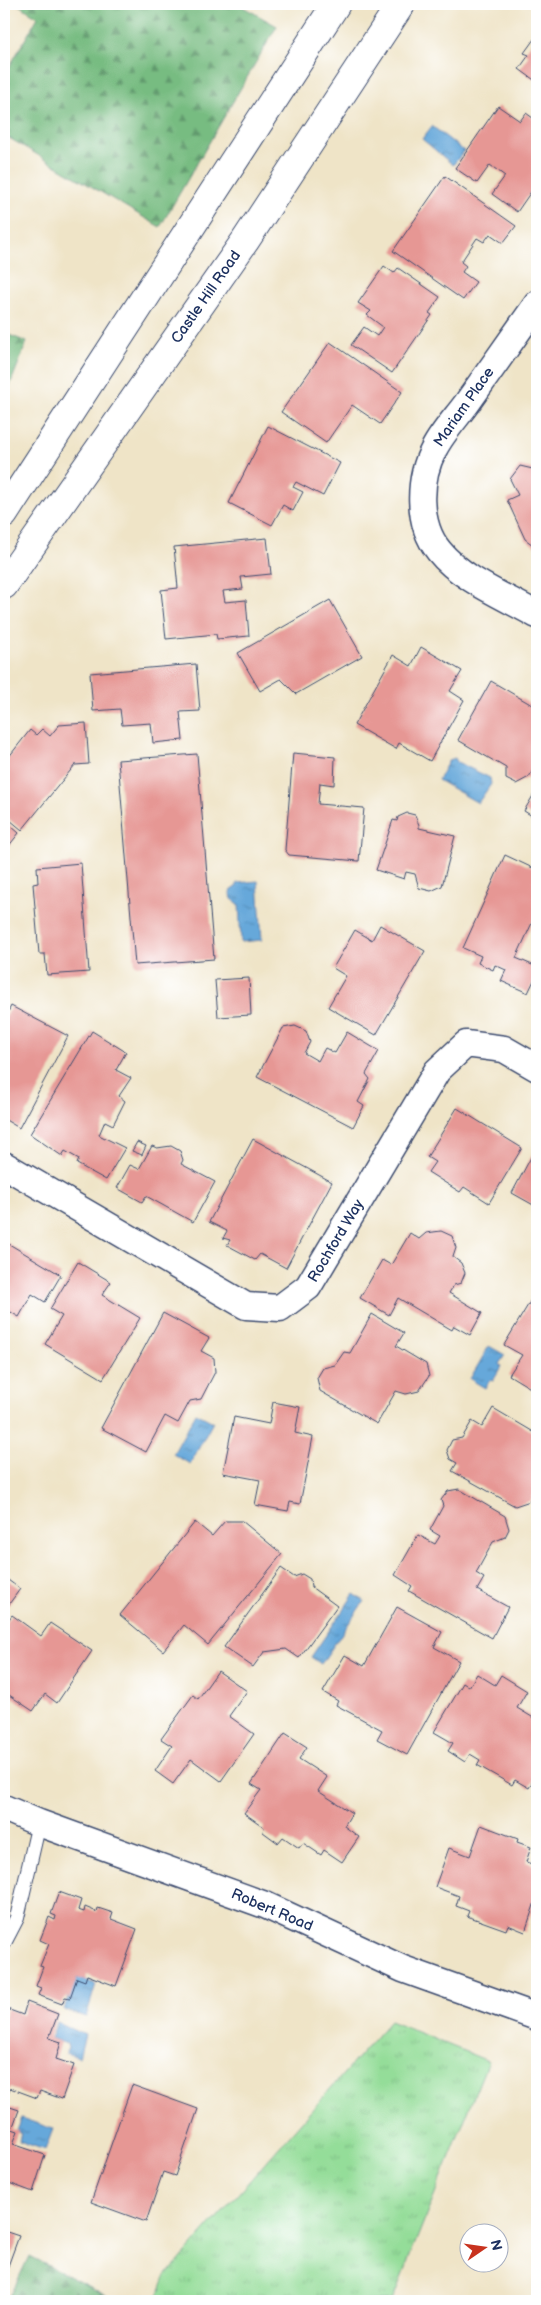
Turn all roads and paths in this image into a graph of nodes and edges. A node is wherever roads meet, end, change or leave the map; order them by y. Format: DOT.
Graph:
graph roads {
  1 [pos="336,4"];
  2 [pos="401,4"];
  3 [pos="537,304"];
  4 [pos="4,514"];
  5 [pos="4,585"];
  6 [pos="537,615"];
  7 [pos="537,1068"];
  8 [pos="4,1165"];
  9 [pos="4,1808"];
  10 [pos="39,1823"];
  11 [pos="4,1943"];
  12 [pos="537,2017"];
  1 -- 4 [label="main road"];
  2 -- 5 [label="main road, Castle Hill Road"];
  3 -- 6 [label="street, Mariam Place"];
  7 -- 8 [label="street, Rochford Way"];
  9 -- 10 [label="street, Robert Road"];
  10 -- 11 [label="lane"];
  10 -- 12 [label="street, Robert Road"];
}
